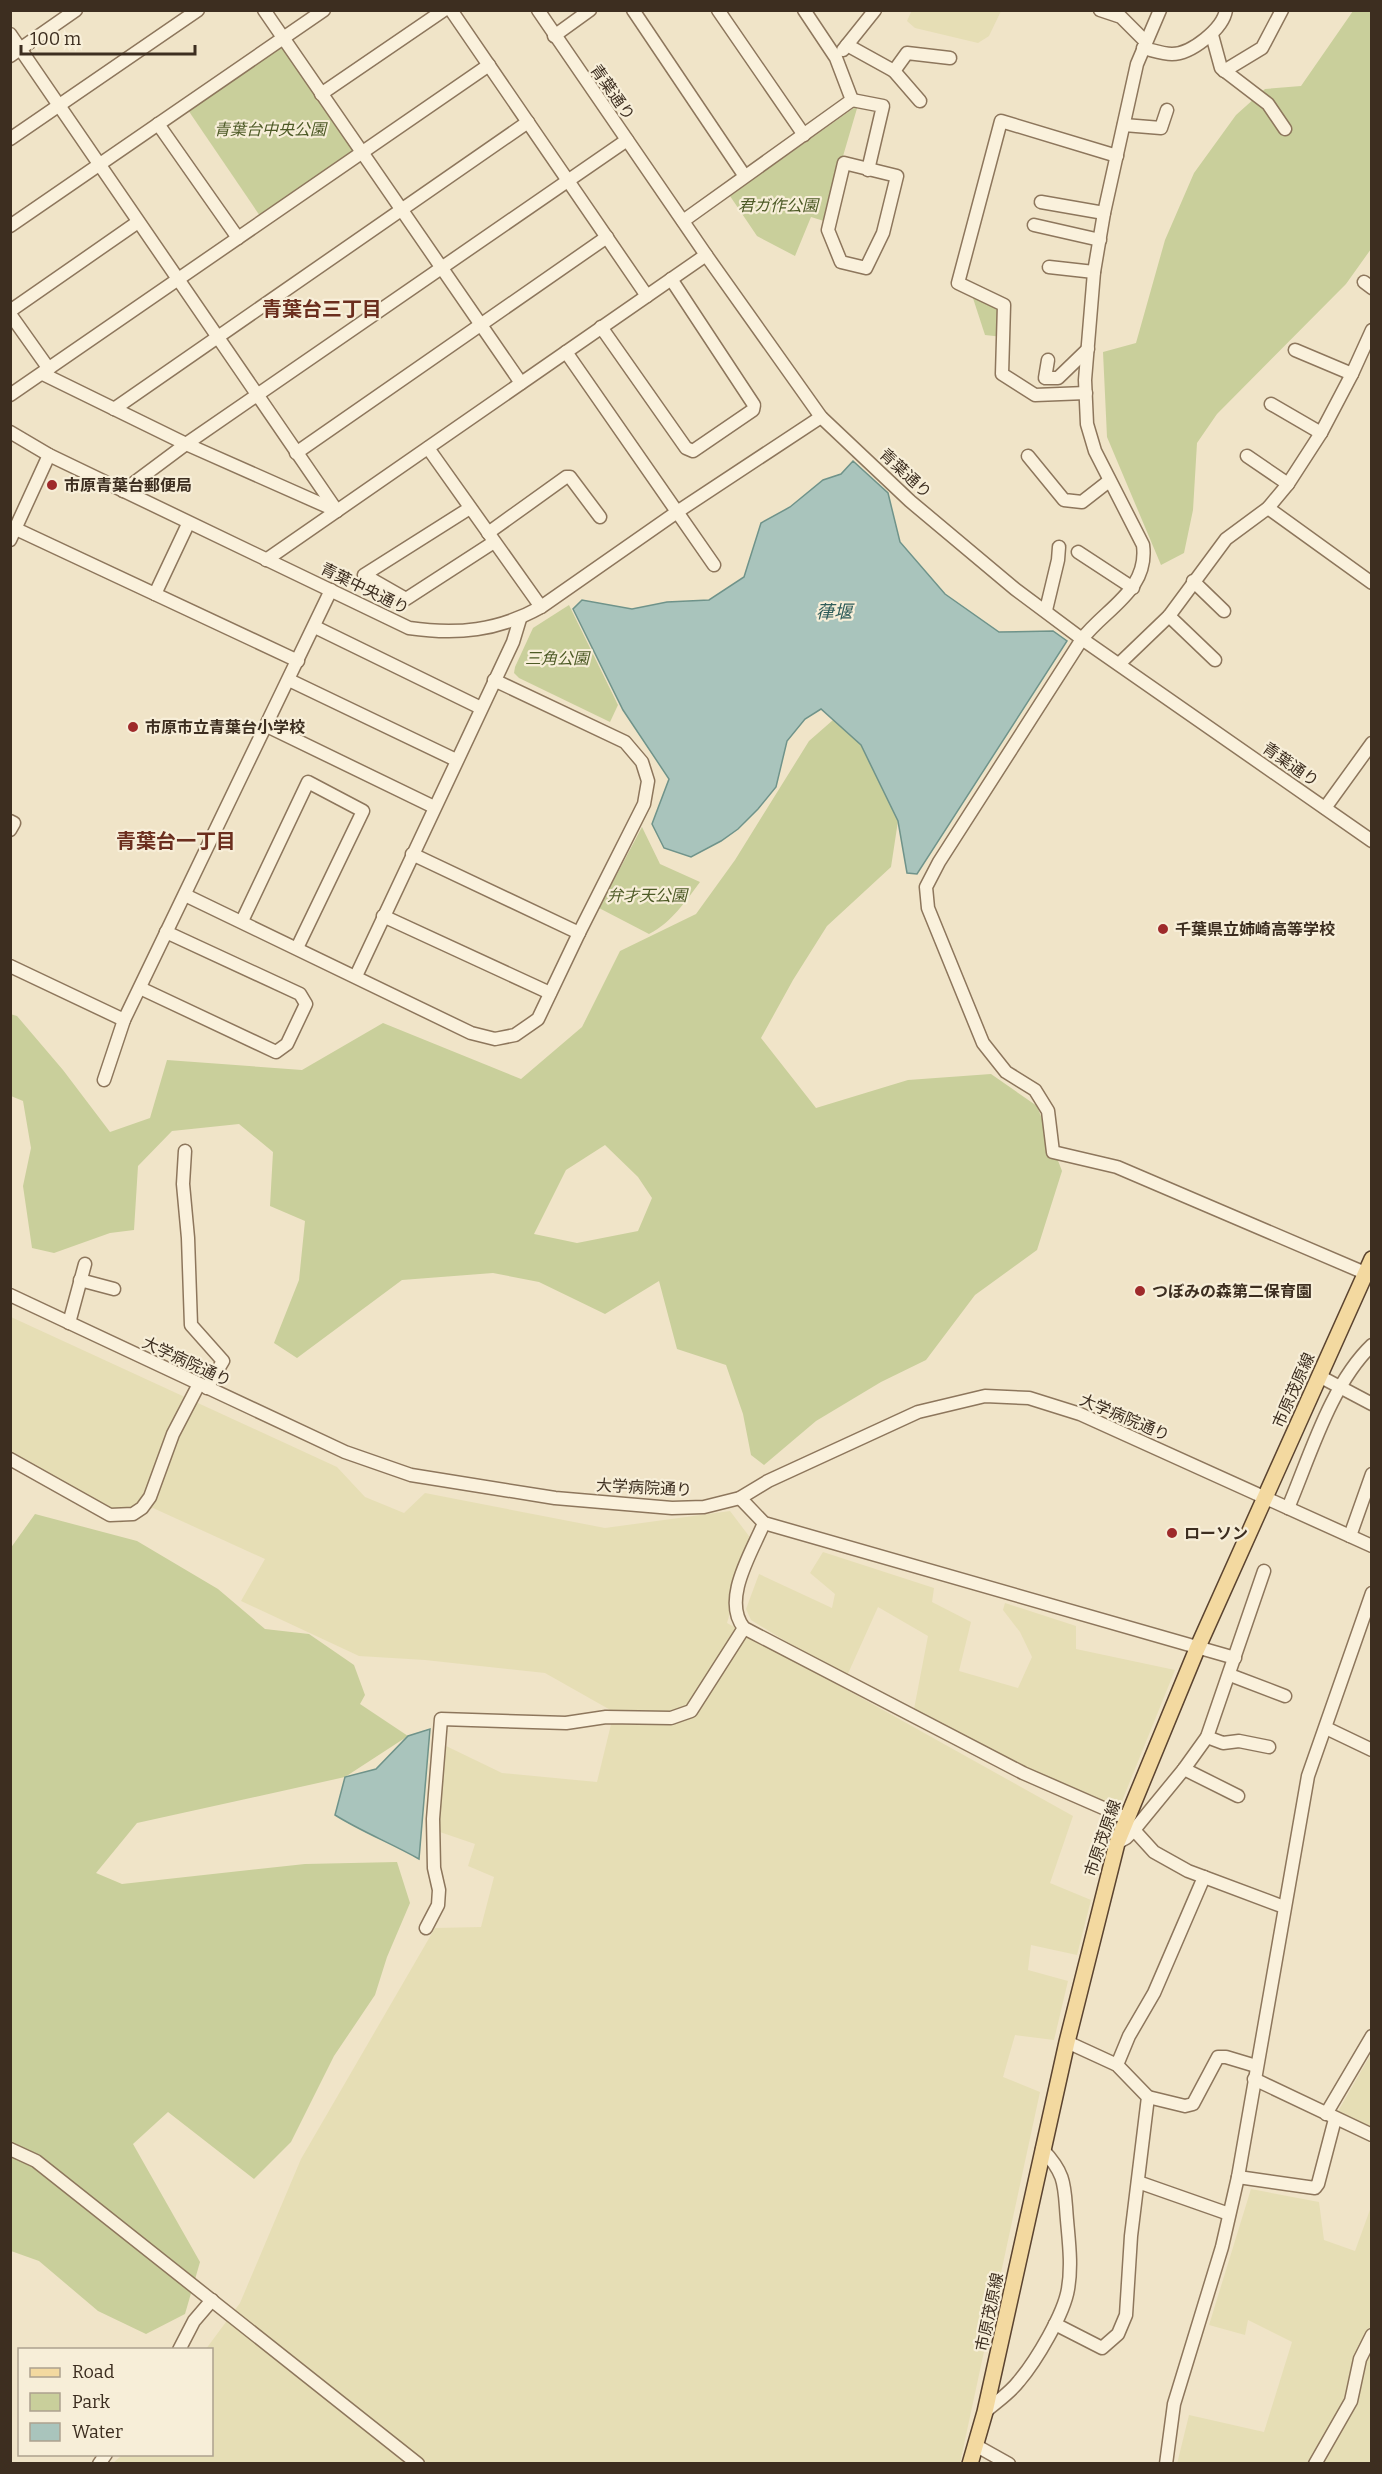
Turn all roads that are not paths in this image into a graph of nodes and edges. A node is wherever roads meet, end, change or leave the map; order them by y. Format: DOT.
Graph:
graph roads {
  1 [pos="76,10"];
  2 [pos="198,10"];
  3 [pos="264,10"];
  4 [pos="324,10"];
  5 [pos="444,10"];
  6 [pos="451,10"];
  7 [pos="538,10"];
  8 [pos="590,10"];
  9 [pos="633,10"];
  10 [pos="718,10"];
  11 [pos="804,10"];
  12 [pos="875,10"];
  13 [pos="1100,10"];
  14 [pos="1160,10"];
  15 [pos="1226,10"];
  16 [pos="1282,10"];
  17 [pos="10,34"];
  18 [pos="1212,35"];
  19 [pos="554,36"];
  20 [pos="283,39"];
  21 [pos="847,45"];
  22 [pos="1145,45"];
  23 [pos="16,52"];
  24 [pos="836,58"];
  25 [pos="950,58"];
  26 [pos="489,65"];
  27 [pos="894,71"];
  28 [pos="1224,71"];
  29 [pos="321,94"];
  30 [pos="852,100"];
  31 [pos="920,101"];
  32 [pos="60,107"];
  33 [pos="1167,110"];
  34 [pos="528,122"];
  35 [pos="158,124"];
  36 [pos="1124,125"];
  37 [pos="1285,129"];
  38 [pos="804,135"];
  39 [pos="10,139"];
  40 [pos="627,141"];
  41 [pos="362,153"];
  42 [pos="1117,156"];
  43 [pos="99,165"];
  44 [pos="868,170"];
  45 [pos="744,175"];
  46 [pos="568,182"];
  47 [pos="1041,202"];
  48 [pos="401,210"];
  49 [pos="1104,213"];
  50 [pos="683,221"];
  51 [pos="138,222"];
  52 [pos="1034,225"];
  53 [pos="10,226"];
  54 [pos="607,237"];
  55 [pos="238,238"];
  56 [pos="1100,240"];
  57 [pos="706,255"];
  58 [pos="1049,267"];
  59 [pos="442,269"];
  60 [pos="1094,272"];
  61 [pos="671,279"];
  62 [pos="177,280"];
  63 [pos="647,296"];
  64 [pos="10,312"];
  65 [pos="480,324"];
  66 [pos="601,327"];
  67 [pos="1371,330"];
  68 [pos="217,338"];
  69 [pos="1088,349"];
  70 [pos="1295,350"];
  71 [pos="566,352"];
  72 [pos="1048,360"];
  73 [pos="46,372"];
  74 [pos="1352,374"];
  75 [pos="521,383"];
  76 [pos="1086,393"];
  77 [pos="10,395"];
  78 [pos="257,396"];
  79 [pos="1271,404"];
  80 [pos="114,409"];
  81 [pos="821,417"];
  82 [pos="1320,433"];
  83 [pos="11,434"];
  84 [pos="186,444"];
  85 [pos="428,448"];
  86 [pos="296,453"];
  87 [pos="49,455"];
  88 [pos="1028,456"];
  89 [pos="1247,456"];
  90 [pos="1109,481"];
  91 [pos="1288,484"];
  92 [pos="123,491"];
  93 [pos="470,508"];
  94 [pos="1268,508"];
  95 [pos="336,511"];
  96 [pos="677,512"];
  97 [pos="600,517"];
  98 [pos="188,524"];
  99 [pos="13,534"];
  100 [pos="491,537"];
  101 [pos="1059,547"];
  102 [pos="1077,552"];
  103 [pos="266,560"];
  104 [pos="714,565"];
  105 [pos="1193,581"];
  106 [pos="1371,584"];
  107 [pos="1133,588"];
  108 [pos="331,590"];
  109 [pos="156,594"];
  110 [pos="541,607"];
  111 [pos="1046,610"];
  112 [pos="1224,611"];
  113 [pos="1169,616"];
  114 [pos="520,619"];
  115 [pos="315,627"];
  116 [pos="1082,639"];
  117 [pos="1215,660"];
  118 [pos="298,661"];
  119 [pos="1119,664"];
  120 [pos="289,680"];
  121 [pos="494,680"];
  122 [pos="481,708"];
  123 [pos="267,726"];
  124 [pos="1371,743"];
  125 [pos="456,760"];
  126 [pos="434,807"];
  127 [pos="1325,808"];
  128 [pos="10,821"];
  129 [pos="10,830"];
  130 [pos="1371,841"];
  131 [pos="412,854"];
  132 [pos="185,895"];
  133 [pos="383,916"];
  134 [pos="242,921"];
  135 [pos="166,933"];
  136 [pos="579,933"];
  137 [pos="297,948"];
  138 [pos="10,966"];
  139 [pos="356,976"];
  140 [pos="140,988"];
  141 [pos="550,993"];
  142 [pos="124,1020"];
  143 [pos="104,1080"];
  144 [pos="185,1151"];
  145 [pos="1371,1259"];
  146 [pos="85,1263"];
  147 [pos="1365,1273"];
  148 [pos="81,1281"];
  149 [pos="114,1289"];
  150 [pos="10,1295"];
  151 [pos="69,1323"];
  152 [pos="1371,1345"];
  153 [pos="1319,1376"];
  154 [pos="203,1386"];
  155 [pos="1339,1387"];
  156 [pos="1371,1404"];
  157 [pos="10,1459"];
  158 [pos="1371,1474"];
  159 [pos="1264,1497"];
  160 [pos="740,1498"];
  161 [pos="1287,1508"];
  162 [pos="764,1523"];
  163 [pos="1350,1536"];
  164 [pos="1371,1546"];
  165 [pos="1264,1571"];
  166 [pos="1371,1593"];
  167 [pos="744,1628"];
  168 [pos="1197,1648"];
  169 [pos="1235,1658"];
  170 [pos="1230,1675"];
  171 [pos="1285,1696"];
  172 [pos="1326,1728"];
  173 [pos="1208,1737"];
  174 [pos="1269,1747"];
  175 [pos="1371,1750"];
  176 [pos="1184,1769"];
  177 [pos="1238,1796"];
  178 [pos="1130,1824"];
  179 [pos="1204,1877"];
  180 [pos="1284,1907"];
  181 [pos="426,1928"];
  182 [pos="1371,2036"];
  183 [pos="1067,2042"];
  184 [pos="1117,2065"];
  185 [pos="1255,2072"];
  186 [pos="1148,2097"];
  187 [pos="1331,2116"];
  188 [pos="1371,2135"];
  189 [pos="10,2149"];
  190 [pos="1042,2150"];
  191 [pos="1238,2176"];
  192 [pos="1138,2182"];
  193 [pos="1230,2214"];
  194 [pos="212,2300"];
  195 [pos="1055,2324"];
  196 [pos="1371,2335"];
  197 [pos="180,2348"];
  198 [pos="985,2412"];
  199 [pos="975,2445"];
  200 [pos="418,2463"];
  201 [pos="970,2463"];
  202 [pos="1009,2463"];
  203 [pos="1166,2463"];
  204 [pos="1315,2463"];
  1 -- 23 [label="street"];
  2 -- 32 [label="street"];
  3 -- 20 [label="street"];
  4 -- 20 [label="street"];
  5 -- 29 [label="street"];
  6 -- 26 [label="street"];
  7 -- 19 [label="street, 青葉通り"];
  8 -- 19 [label="street"];
  9 -- 45 [label="street"];
  10 -- 38 [label="street"];
  11 -- 24 [label="street"];
  12 -- 21 [label="street"];
  13 -- 22 [label="street"];
  14 -- 22 [label="street"];
  15 -- 18 [label="street"];
  16 -- 28 [label="street"];
  17 -- 23 [label="street"];
  18 -- 22 [label="street"];
  18 -- 28 [label="street"];
  19 -- 40 [label="street, 青葉通り"];
  20 -- 29 [label="street"];
  20 -- 35 [label="street"];
  21 -- 24 [label="street"];
  21 -- 27 [label="street"];
  22 -- 36 [label="street"];
  23 -- 32 [label="street"];
  24 -- 30 [label="street"];
  25 -- 27 [label="street"];
  26 -- 34 [label="street"];
  26 -- 41 [label="street"];
  27 -- 31 [label="street"];
  28 -- 37 [label="street"];
  29 -- 41 [label="street"];
  30 -- 38 [label="street"];
  30 -- 44 [label="street"];
  32 -- 39 [label="street"];
  32 -- 43 [label="street"];
  33 -- 36 [label="street"];
  34 -- 46 [label="street"];
  34 -- 48 [label="street"];
  35 -- 43 [label="street"];
  35 -- 55 [label="street"];
  36 -- 42 [label="street"];
  38 -- 45 [label="street"];
  40 -- 46 [label="street"];
  40 -- 50 [label="street, 青葉通り"];
  41 -- 48 [label="street"];
  41 -- 55 [label="street"];
  42 -- 49 [label="street"];
  42 -- 76 [label="street"];
  43 -- 51 [label="street"];
  43 -- 53 [label="street"];
  44 -- 44 [label="street"];
  45 -- 50 [label="street"];
  46 -- 54 [label="street"];
  46 -- 59 [label="street"];
  47 -- 49 [label="street"];
  48 -- 59 [label="street"];
  48 -- 68 [label="street"];
  49 -- 56 [label="street"];
  50 -- 57 [label="street, 青葉通り"];
  51 -- 62 [label="street"];
  51 -- 64 [label="street"];
  52 -- 56 [label="street"];
  54 -- 63 [label="street"];
  54 -- 65 [label="street"];
  55 -- 62 [label="street"];
  56 -- 60 [label="street"];
  57 -- 61 [label="street"];
  57 -- 81 [label="street, 青葉通り"];
  58 -- 60 [label="street"];
  59 -- 65 [label="street"];
  59 -- 78 [label="street"];
  60 -- 69 [label="street"];
  61 -- 63 [label="street"];
  61 -- 66 [label="street"];
  62 -- 68 [label="street"];
  62 -- 73 [label="street"];
  63 -- 66 [label="street"];
  64 -- 73 [label="street"];
  65 -- 75 [label="street"];
  65 -- 86 [label="street"];
  66 -- 71 [label="street"];
  67 -- 74 [label="street"];
  68 -- 78 [label="street"];
  68 -- 80 [label="street"];
  69 -- 72 [label="street"];
  69 -- 76 [label="street"];
  70 -- 74 [label="street"];
  71 -- 75 [label="street"];
  71 -- 96 [label="street"];
  73 -- 77 [label="street"];
  73 -- 80 [label="street"];
  74 -- 82 [label="street"];
  75 -- 85 [label="street"];
  76 -- 90 [label="street"];
  78 -- 84 [label="street"];
  78 -- 86 [label="street"];
  79 -- 82 [label="street"];
  80 -- 84 [label="street"];
  81 -- 96 [label="street, 青葉中央通り"];
  81 -- 111 [label="street, 青葉通り"];
  82 -- 91 [label="street"];
  83 -- 87 [label="street, 青葉中央通り"];
  84 -- 92 [label="street"];
  84 -- 95 [label="street"];
  85 -- 93 [label="street"];
  85 -- 95 [label="street"];
  86 -- 95 [label="street"];
  87 -- 92 [label="street, 青葉中央通り"];
  87 -- 99 [label="street"];
  88 -- 90 [label="street"];
  89 -- 91 [label="street"];
  90 -- 107 [label="street"];
  91 -- 94 [label="street"];
  92 -- 98 [label="street, 青葉中央通り"];
  93 -- 100 [label="street"];
  93 -- 100 [label="street"];
  94 -- 105 [label="street"];
  94 -- 106 [label="street"];
  95 -- 103 [label="street"];
  96 -- 104 [label="street"];
  96 -- 110 [label="street, 青葉中央通り"];
  97 -- 100 [label="street"];
  98 -- 103 [label="street, 青葉中央通り"];
  98 -- 109 [label="street"];
  99 -- 109 [label="street"];
  100 -- 110 [label="street"];
  101 -- 111 [label="street"];
  102 -- 107 [label="street"];
  103 -- 108 [label="street, 青葉中央通り"];
  105 -- 112 [label="street"];
  105 -- 113 [label="street"];
  107 -- 116 [label="street"];
  108 -- 114 [label="street, 青葉中央通り"];
  108 -- 115 [label="street"];
  109 -- 118 [label="street"];
  110 -- 114 [label="street, 青葉中央通り"];
  111 -- 116 [label="street, 青葉通り"];
  113 -- 117 [label="street"];
  113 -- 119 [label="street"];
  114 -- 121 [label="street"];
  115 -- 118 [label="street"];
  115 -- 122 [label="street"];
  116 -- 119 [label="street, 青葉通り"];
  116 -- 147 [label="street"];
  118 -- 120 [label="street"];
  119 -- 127 [label="street, 青葉通り"];
  120 -- 123 [label="street"];
  120 -- 125 [label="street"];
  121 -- 122 [label="street"];
  121 -- 136 [label="street"];
  122 -- 125 [label="street"];
  123 -- 126 [label="street"];
  123 -- 132 [label="street"];
  124 -- 127 [label="street"];
  125 -- 126 [label="street"];
  126 -- 131 [label="street"];
  127 -- 130 [label="street, 青葉通り"];
  128 -- 129 [label="street"];
  131 -- 133 [label="street"];
  131 -- 136 [label="street"];
  132 -- 134 [label="street"];
  132 -- 135 [label="street"];
  133 -- 139 [label="street"];
  133 -- 141 [label="street"];
  134 -- 137 [label="street"];
  134 -- 137 [label="street"];
  135 -- 140 [label="street"];
  135 -- 140 [label="street"];
  136 -- 141 [label="street"];
  137 -- 139 [label="street"];
  138 -- 142 [label="street"];
  139 -- 141 [label="street"];
  140 -- 142 [label="street"];
  142 -- 143 [label="street"];
  144 -- 154 [label="street"];
  145 -- 147 [label="main road, 市原茂原線"];
  146 -- 148 [label="street"];
  147 -- 153 [label="main road, 市原茂原線"];
  148 -- 149 [label="street"];
  148 -- 151 [label="street"];
  150 -- 151 [label="street, 大学病院通り"];
  151 -- 154 [label="street, 大学病院通り"];
  152 -- 155 [label="street"];
  153 -- 155 [label="street"];
  153 -- 159 [label="main road, 市原茂原線"];
  154 -- 157 [label="street"];
  154 -- 160 [label="street, 大学病院通り"];
  155 -- 156 [label="street"];
  155 -- 161 [label="street"];
  158 -- 163 [label="street"];
  159 -- 160 [label="street, 大学病院通り"];
  159 -- 161 [label="street, 大学病院通り"];
  159 -- 168 [label="main road, 市原茂原線"];
  160 -- 162 [label="street"];
  161 -- 163 [label="street, 大学病院通り"];
  162 -- 167 [label="street"];
  162 -- 168 [label="street"];
  163 -- 164 [label="street, 大学病院通り"];
  165 -- 169 [label="street"];
  166 -- 172 [label="street"];
  167 -- 178 [label="street"];
  167 -- 181 [label="street"];
  168 -- 169 [label="street"];
  168 -- 178 [label="main road, 市原茂原線"];
  169 -- 170 [label="street"];
  170 -- 171 [label="street"];
  170 -- 173 [label="street"];
  172 -- 175 [label="street"];
  172 -- 180 [label="street"];
  173 -- 174 [label="street"];
  173 -- 176 [label="street"];
  176 -- 177 [label="street"];
  176 -- 178 [label="street"];
  178 -- 179 [label="street"];
  178 -- 183 [label="main road, 市原茂原線"];
  179 -- 180 [label="street"];
  179 -- 184 [label="street"];
  180 -- 185 [label="street"];
  182 -- 187 [label="street"];
  183 -- 184 [label="street"];
  183 -- 190 [label="main road, 市原茂原線"];
  184 -- 186 [label="street"];
  185 -- 186 [label="street"];
  185 -- 187 [label="street"];
  185 -- 191 [label="street"];
  186 -- 192 [label="street"];
  187 -- 188 [label="street"];
  187 -- 191 [label="street"];
  189 -- 194 [label="street"];
  190 -- 195 [label="street"];
  190 -- 198 [label="main road, 市原茂原線"];
  191 -- 193 [label="street"];
  192 -- 193 [label="street"];
  192 -- 195 [label="street"];
  193 -- 203 [label="street"];
  194 -- 197 [label="street"];
  194 -- 200 [label="street"];
  195 -- 198 [label="street"];
  196 -- 204 [label="street"];
  198 -- 199 [label="main road, 市原茂原線"];
  199 -- 201 [label="main road, 市原茂原線"];
  199 -- 202 [label="street"];
}
